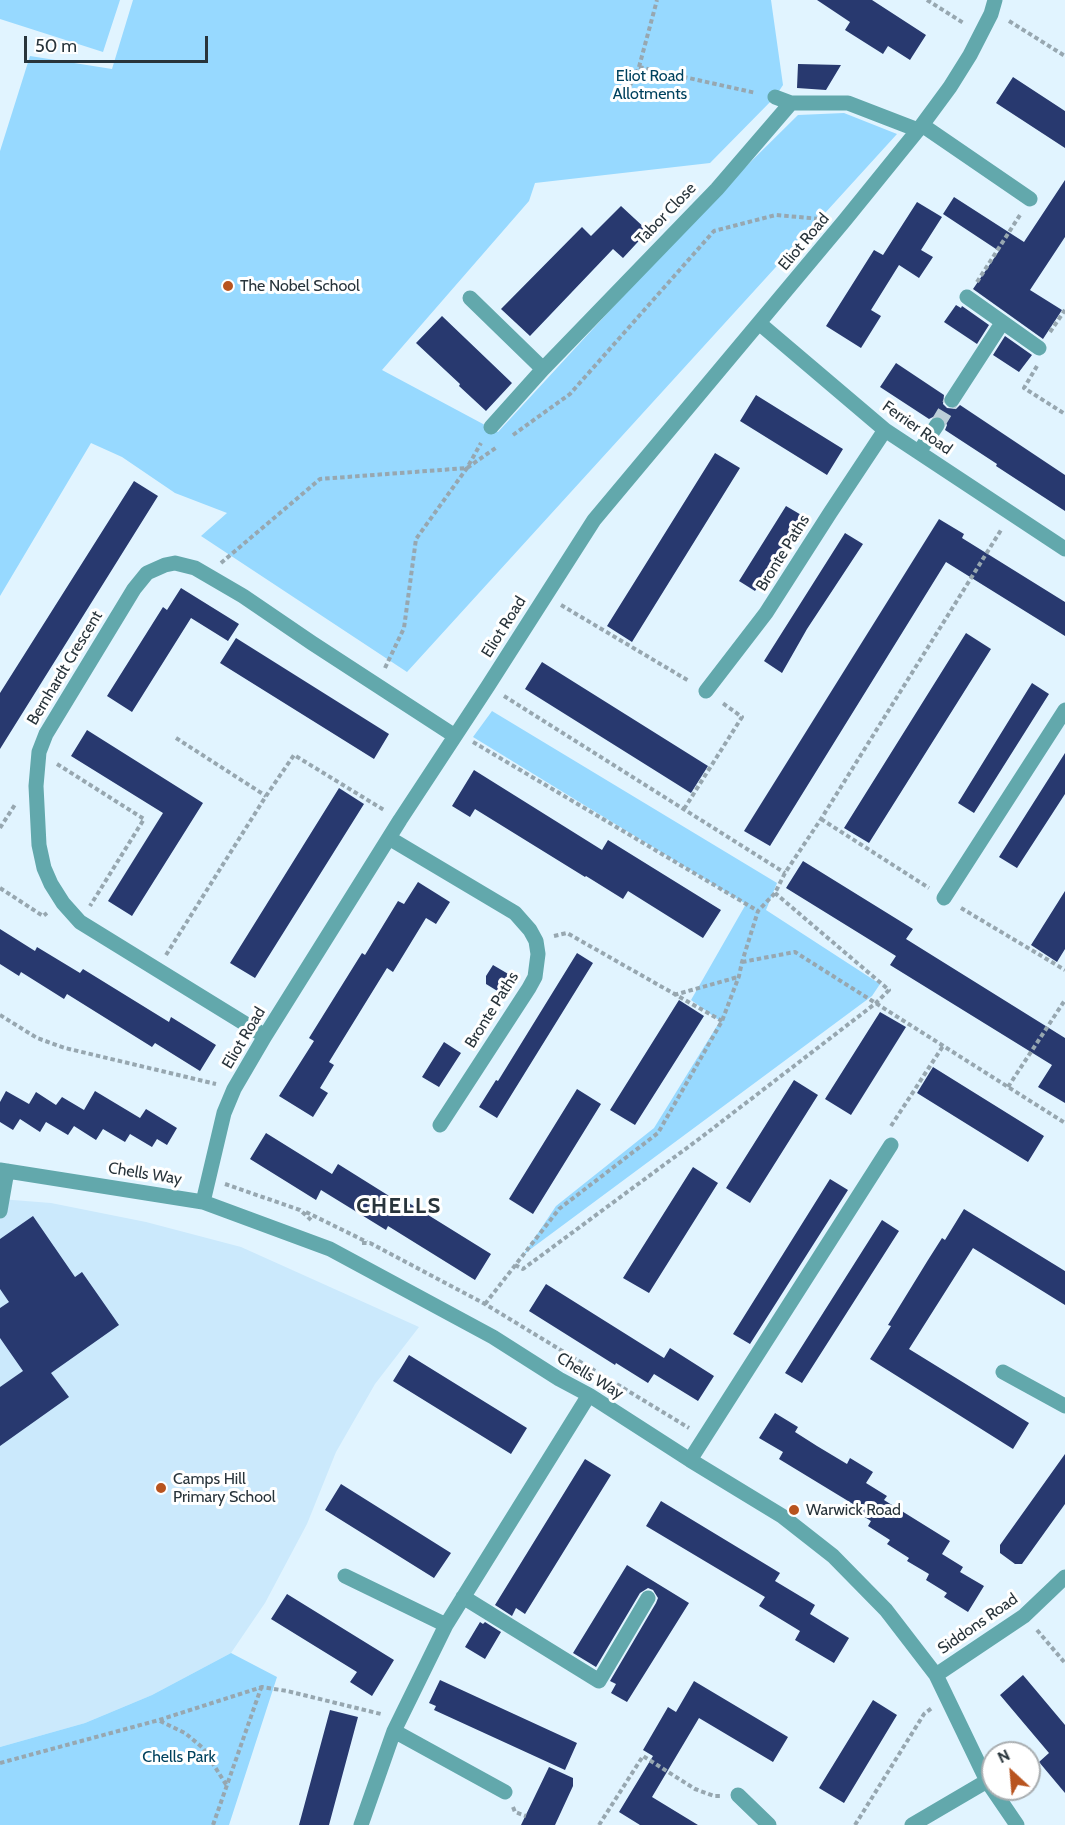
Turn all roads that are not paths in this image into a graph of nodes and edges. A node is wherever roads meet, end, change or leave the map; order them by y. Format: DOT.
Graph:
graph roads {
  1 [pos="993,7"];
  2 [pos="776,97"];
  3 [pos="791,103"];
  4 [pos="920,127"];
  5 [pos="1030,199"];
  6 [pos="967,297"];
  7 [pos="470,298"];
  8 [pos="759,323"];
  9 [pos="1002,323"];
  10 [pos="1039,348"];
  11 [pos="543,369"];
  12 [pos="952,400"];
  13 [pos="937,424"];
  14 [pos="491,427"];
  15 [pos="885,430"];
  16 [pos="919,452"];
  17 [pos="1065,549"];
  18 [pos="706,691"];
  19 [pos="1065,710"];
  20 [pos="457,734"];
  21 [pos="389,838"];
  22 [pos="944,898"];
  23 [pos="265,1036"];
  24 [pos="440,1125"];
  25 [pos="891,1145"];
  26 [pos="4,1170"];
  27 [pos="203,1202"];
  28 [pos="0,1211"];
  29 [pos="1003,1371"];
  30 [pos="589,1395"];
  31 [pos="1065,1406"];
  32 [pos="690,1460"];
  33 [pos="345,1576"];
  34 [pos="1065,1577"];
  35 [pos="463,1597"];
  36 [pos="648,1598"];
  37 [pos="446,1625"];
  38 [pos="936,1675"];
  39 [pos="397,1725"];
  40 [pos="981,1769"];
  41 [pos="981,1785"];
  42 [pos="505,1792"];
  43 [pos="738,1795"];
  44 [pos="1001,1801"];
  45 [pos="361,1825"];
  46 [pos="769,1825"];
  47 [pos="912,1825"];
  48 [pos="1017,1825"];
  1 -- 4 [label="street, Eliot Road"];
  2 -- 3 [label="street"];
  3 -- 4 [label="street"];
  3 -- 11 [label="street, Tabor Close"];
  4 -- 5 [label="street"];
  4 -- 8 [label="street, Eliot Road"];
  6 -- 9 [label="street"];
  7 -- 11 [label="street"];
  8 -- 15 [label="street, Ferrier Road"];
  8 -- 20 [label="street, Eliot Road"];
  9 -- 10 [label="street"];
  9 -- 12 [label="street"];
  11 -- 14 [label="street, Tabor Close"];
  13 -- 16 [label="street"];
  15 -- 16 [label="street, Ferrier Road"];
  15 -- 18 [label="street, Bronte Paths"];
  16 -- 17 [label="street, Ferrier Road"];
  19 -- 22 [label="street"];
  20 -- 21 [label="street, Eliot Road"];
  20 -- 23 [label="street, Bernhardt Crescent"];
  21 -- 23 [label="street, Eliot Road"];
  21 -- 24 [label="street, Bronte Paths"];
  23 -- 27 [label="street, Eliot Road"];
  25 -- 32 [label="street"];
  26 -- 27 [label="street, Chells Way"];
  26 -- 28 [label="street"];
  27 -- 30 [label="street, Chells Way"];
  29 -- 31 [label="street"];
  30 -- 32 [label="street, Chells Way"];
  30 -- 35 [label="street"];
  32 -- 38 [label="street, Chells Way"];
  33 -- 37 [label="street"];
  34 -- 38 [label="street, Siddons Road"];
  35 -- 36 [label="street"];
  35 -- 37 [label="street"];
  37 -- 39 [label="street"];
  38 -- 40 [label="street, Chells Way"];
  39 -- 42 [label="street"];
  39 -- 45 [label="street"];
  41 -- 47 [label="street"];
  43 -- 46 [label="street"];
  44 -- 48 [label="street, Chells Way"];
}
